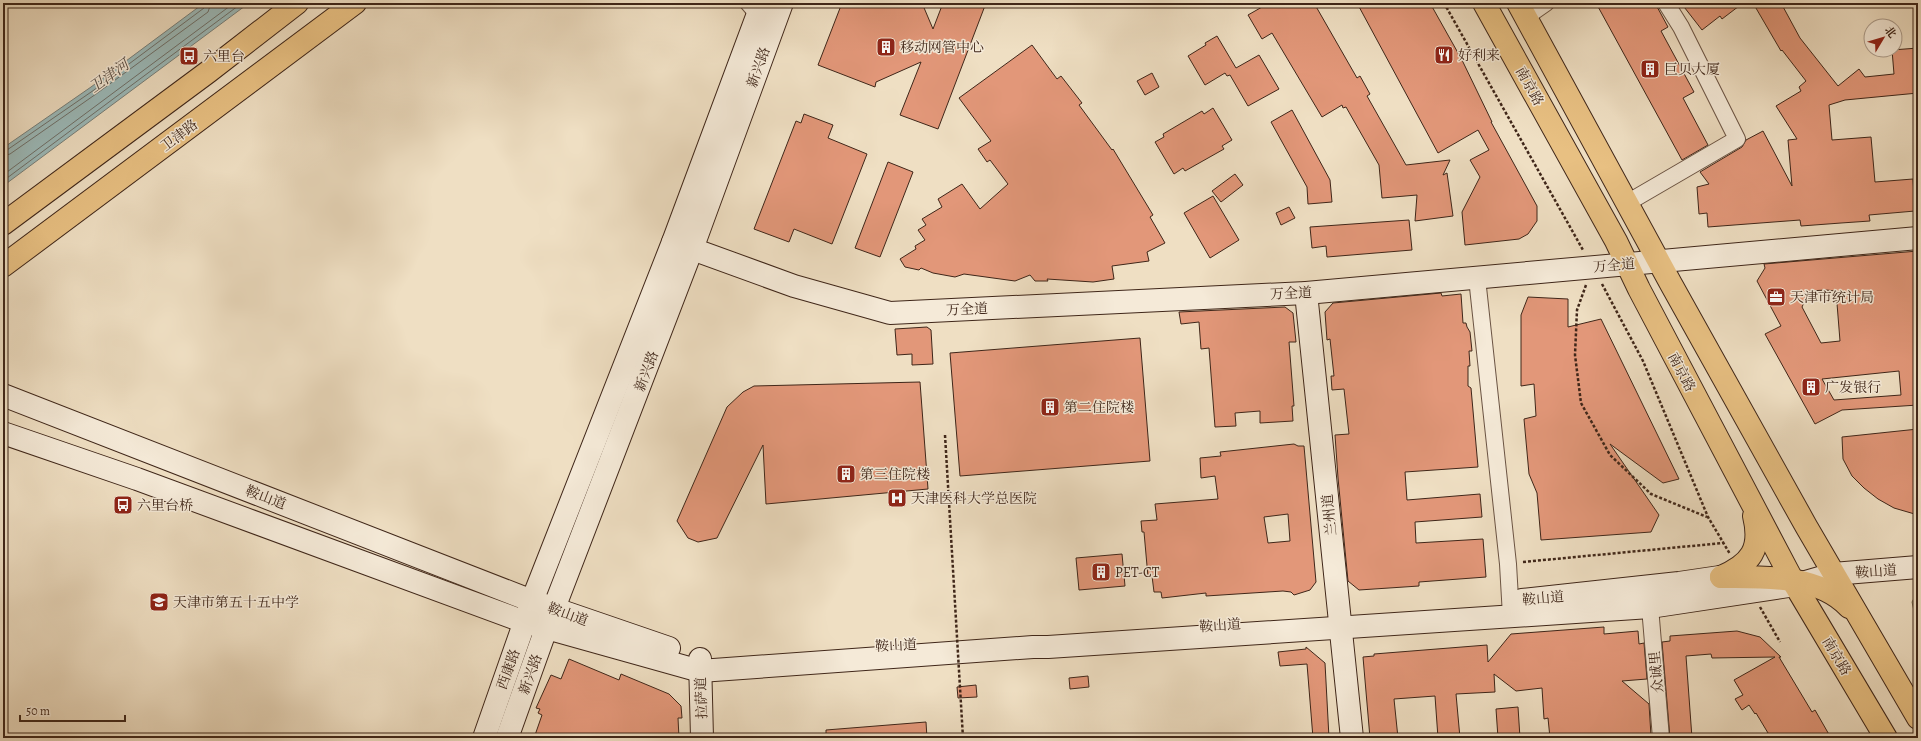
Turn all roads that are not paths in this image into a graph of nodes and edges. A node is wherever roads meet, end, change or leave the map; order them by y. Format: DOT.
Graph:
graph roads {
  1 [pos="297,3"];
  2 [pos="355,3"];
  3 [pos="782,3"];
  4 [pos="1484,3"];
  5 [pos="1546,3"];
  6 [pos="1666,3"];
  7 [pos="753,8"];
  8 [pos="1522,10"];
  9 [pos="121,136"];
  10 [pos="1627,203"];
  11 [pos="3,206"];
  12 [pos="3,224"];
  13 [pos="1918,238"];
  14 [pos="683,245"];
  15 [pos="1658,261"];
  16 [pos="1627,264"];
  17 [pos="3,266"];
  18 [pos="1477,278"];
  19 [pos="1306,293"];
  20 [pos="3,395"];
  21 [pos="3,433"];
  22 [pos="3,440"];
  23 [pos="36,446"];
  24 [pos="1750,499"];
  25 [pos="1918,567"];
  26 [pos="1730,573"];
  27 [pos="1833,574"];
  28 [pos="1794,578"];
  29 [pos="1751,592"];
  30 [pos="532,601"];
  31 [pos="1650,607"];
  32 [pos="1511,608"];
  33 [pos="554,609"];
  34 [pos="1858,617"];
  35 [pos="525,622"];
  36 [pos="1341,622"];
  37 [pos="546,629"];
  38 [pos="1829,643"];
  39 [pos="700,665"];
  40 [pos="1918,718"];
  41 [pos="484,738"];
  42 [pos="507,738"];
  43 [pos="702,738"];
  44 [pos="1352,738"];
  45 [pos="1661,738"];
  46 [pos="1886,738"];
  1 -- 9 [label="main road"];
  2 -- 17 [label="main road, 卫津路"];
  3 -- 14 [label="main road, 新兴路"];
  4 -- 16 [label="main road, 南京路"];
  5 -- 8 [label="street"];
  6 -- 10 [label="street"];
  7 -- 14 [label="main road"];
  8 -- 10 [label="main road, 南京路"];
  9 -- 11 [label="main road"];
  9 -- 12 [label="main road"];
  10 -- 15 [label="main road, 南京路"];
  13 -- 15 [label="main road, 万全道"];
  14 -- 19 [label="main road, 万全道"];
  14 -- 30 [label="main road, 西康路"];
  14 -- 33 [label="main road, 新兴路"];
  15 -- 16 [label="main road, 万全道"];
  15 -- 27 [label="main road, 南京路"];
  16 -- 18 [label="main road, 万全道"];
  16 -- 24 [label="main road, 南京路"];
  18 -- 19 [label="main road, 万全道"];
  18 -- 32 [label="street"];
  19 -- 36 [label="main road, 兰州道"];
  20 -- 30 [label="main road, 鞍山道"];
  21 -- 23 [label="main road, 鞍山道"];
  22 -- 23 [label="main road"];
  23 -- 35 [label="main road, 鞍山道"];
  24 -- 26 [label="main road"];
  24 -- 28 [label="main road, 南京路"];
  25 -- 27 [label="main road, 鞍山道"];
  26 -- 28 [label="main road, 鞍山道"];
  26 -- 32 [label="main road, 鞍山道"];
  27 -- 28 [label="main road, 鞍山道"];
  27 -- 34 [label="main road, 南京路"];
  28 -- 29 [label="main road, 鞍山道"];
  28 -- 34 [label="main road"];
  28 -- 38 [label="main road, 南京路"];
  29 -- 31 [label="main road, 鞍山道"];
  29 -- 38 [label="main road"];
  30 -- 33 [label="main road, 鞍山道"];
  30 -- 35 [label="main road, 西康路"];
  31 -- 32 [label="main road, 鞍山道"];
  31 -- 45 [label="street, 众诚里"];
  32 -- 36 [label="main road, 鞍山道"];
  33 -- 37 [label="main road, 新兴路"];
  33 -- 39 [label="main road, 鞍山道"];
  34 -- 40 [label="main road, 南京路"];
  35 -- 37 [label="main road, 鞍山道"];
  35 -- 41 [label="main road, 西康路"];
  36 -- 39 [label="main road, 鞍山道"];
  36 -- 44 [label="main road, 兰州道"];
  37 -- 39 [label="main road, 鞍山道"];
  37 -- 42 [label="main road, 新兴路"];
  38 -- 46 [label="main road, 南京路"];
  39 -- 43 [label="main road, 拉萨道"];
}
